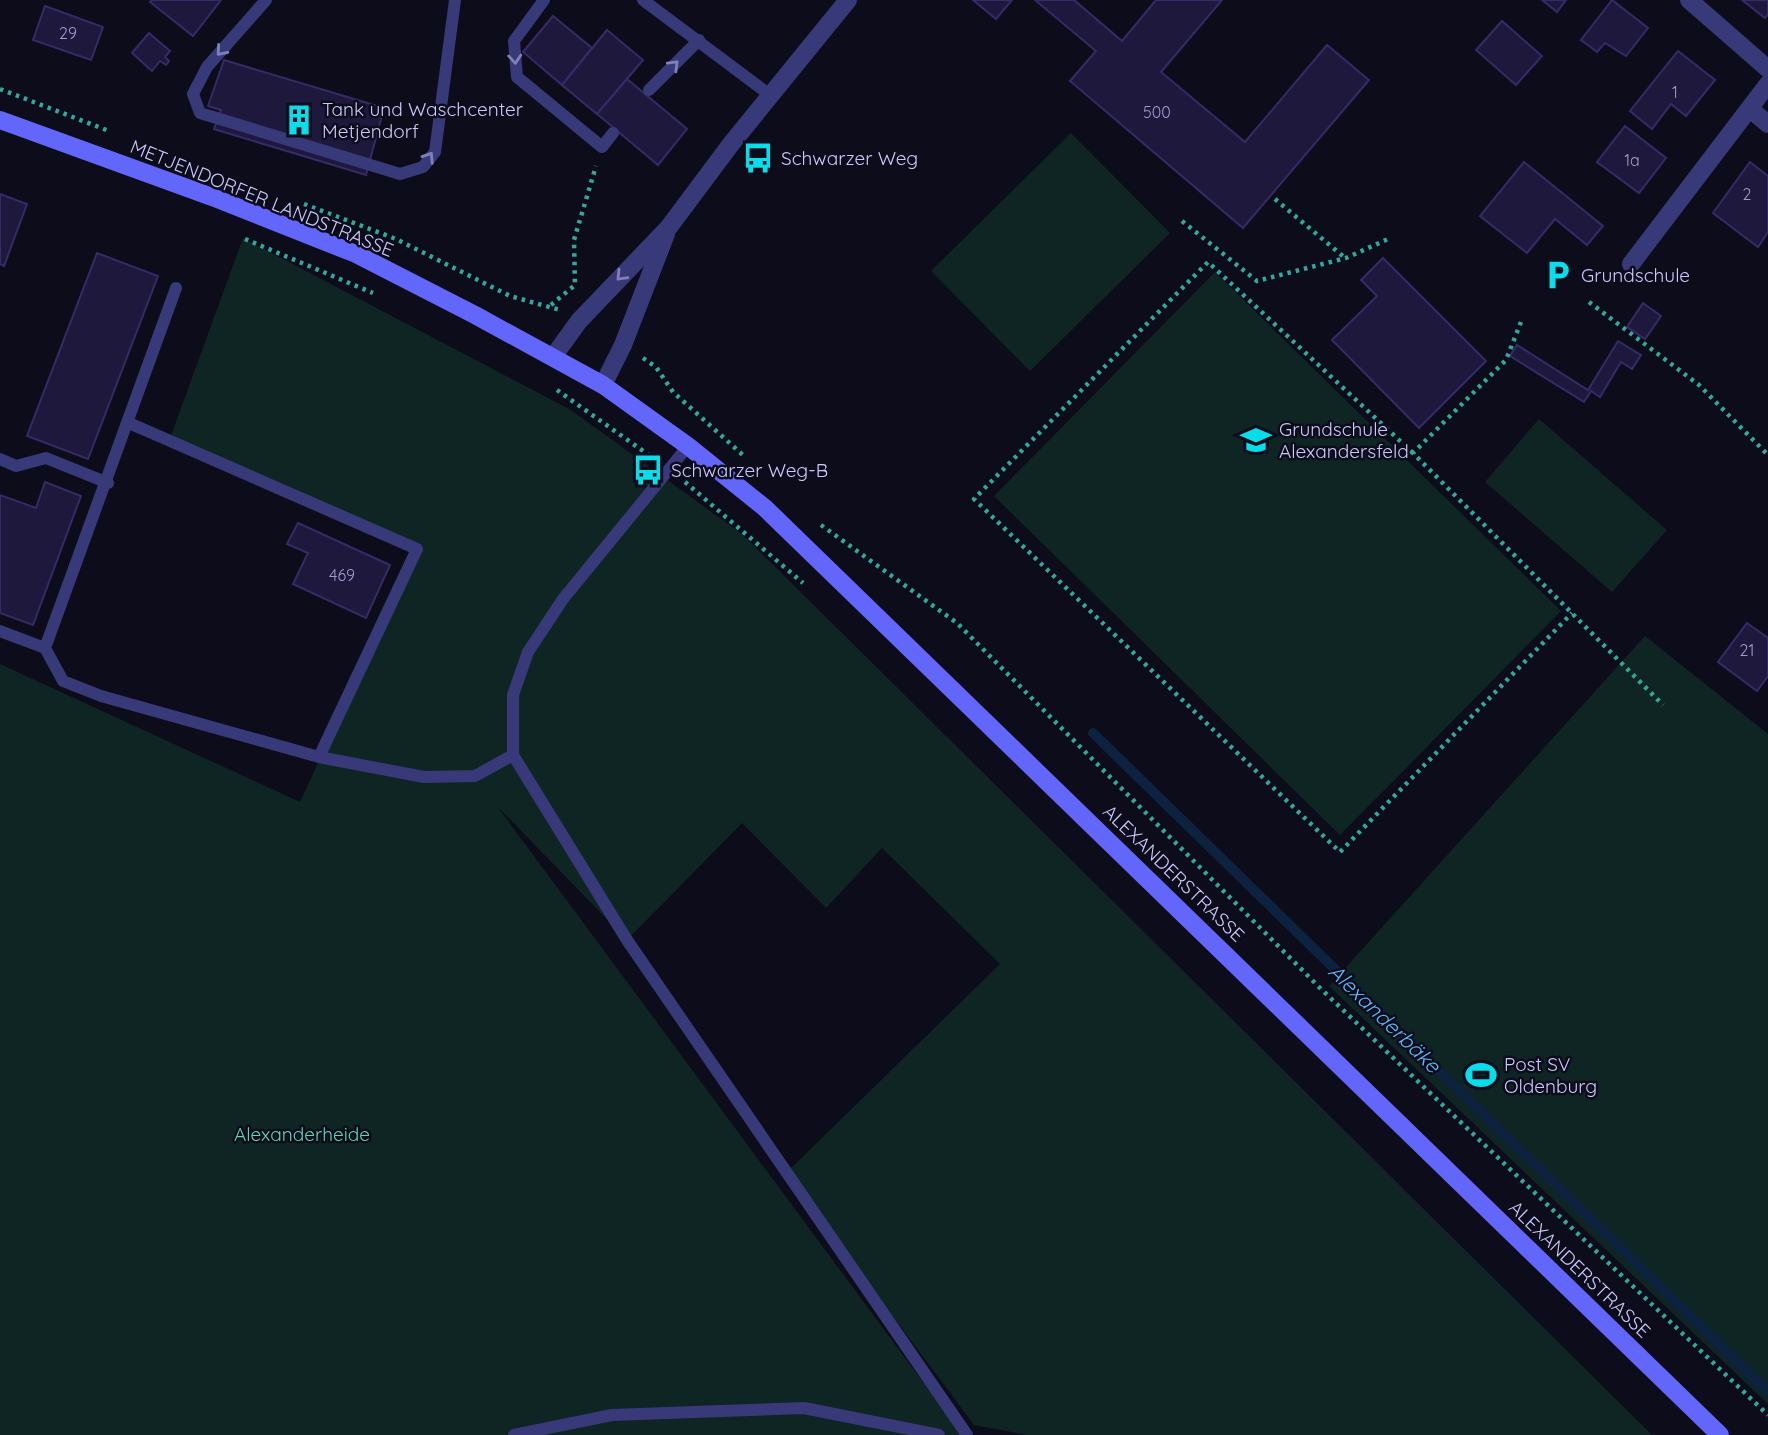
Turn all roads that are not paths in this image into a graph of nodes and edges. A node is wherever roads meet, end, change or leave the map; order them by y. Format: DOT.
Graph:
graph roads {
  1 [pos="266,0"];
  2 [pos="455,0"];
  3 [pos="544,0"];
  4 [pos="643,0"];
  5 [pos="848,0"];
  6 [pos="1689,0"];
  7 [pos="699,40"];
  8 [pos="1768,69"];
  9 [pos="1768,84"];
  10 [pos="649,90"];
  11 [pos="771,95"];
  12 [pos="1750,109"];
  13 [pos="0,120"];
  14 [pos="1768,124"];
  15 [pos="614,133"];
  16 [pos="668,227"];
  17 [pos="1631,264"];
  18 [pos="176,288"];
  19 [pos="553,357"];
  20 [pos="576,369"];
  21 [pos="603,385"];
  22 [pos="129,423"];
  23 [pos="688,446"];
  24 [pos="0,459"];
  25 [pos="108,483"];
  26 [pos="0,631"];
  27 [pos="45,648"];
  28 [pos="513,755"];
  29 [pos="319,757"];
  30 [pos="514,1435"];
  31 [pos="939,1435"];
  32 [pos="967,1435"];
  33 [pos="1720,1435"];
  1 -- 2 [label="lane, one-way"];
  3 -- 15 [label="lane, one-way"];
  4 -- 7 [label="lane"];
  5 -- 11 [label="street"];
  6 -- 8 [label="street"];
  10 -- 7 [label="lane, one-way"];
  7 -- 11 [label="lane"];
  9 -- 12 [label="street"];
  11 -- 16 [label="street"];
  12 -- 14 [label="street"];
  12 -- 17 [label="street"];
  13 -- 19 [label="main road, METJENDORFER LANDSTRASSE"];
  16 -- 19 [label="street, one-way"];
  16 -- 21 [label="street"];
  18 -- 22 [label="lane"];
  19 -- 20 [label="main road, METJENDORFER LANDSTRASSE"];
  20 -- 21 [label="main road, ALEXANDERSTRASSE"];
  21 -- 23 [label="main road, ALEXANDERSTRASSE"];
  22 -- 25 [label="lane"];
  22 -- 29 [label="lane"];
  23 -- 28 [label="lane"];
  23 -- 33 [label="main road, ALEXANDERSTRASSE"];
  24 -- 25 [label="lane"];
  25 -- 27 [label="lane"];
  26 -- 27 [label="lane"];
  27 -- 29 [label="lane"];
  28 -- 29 [label="lane"];
  28 -- 32 [label="lane"];
  30 -- 31 [label="lane"];
}
